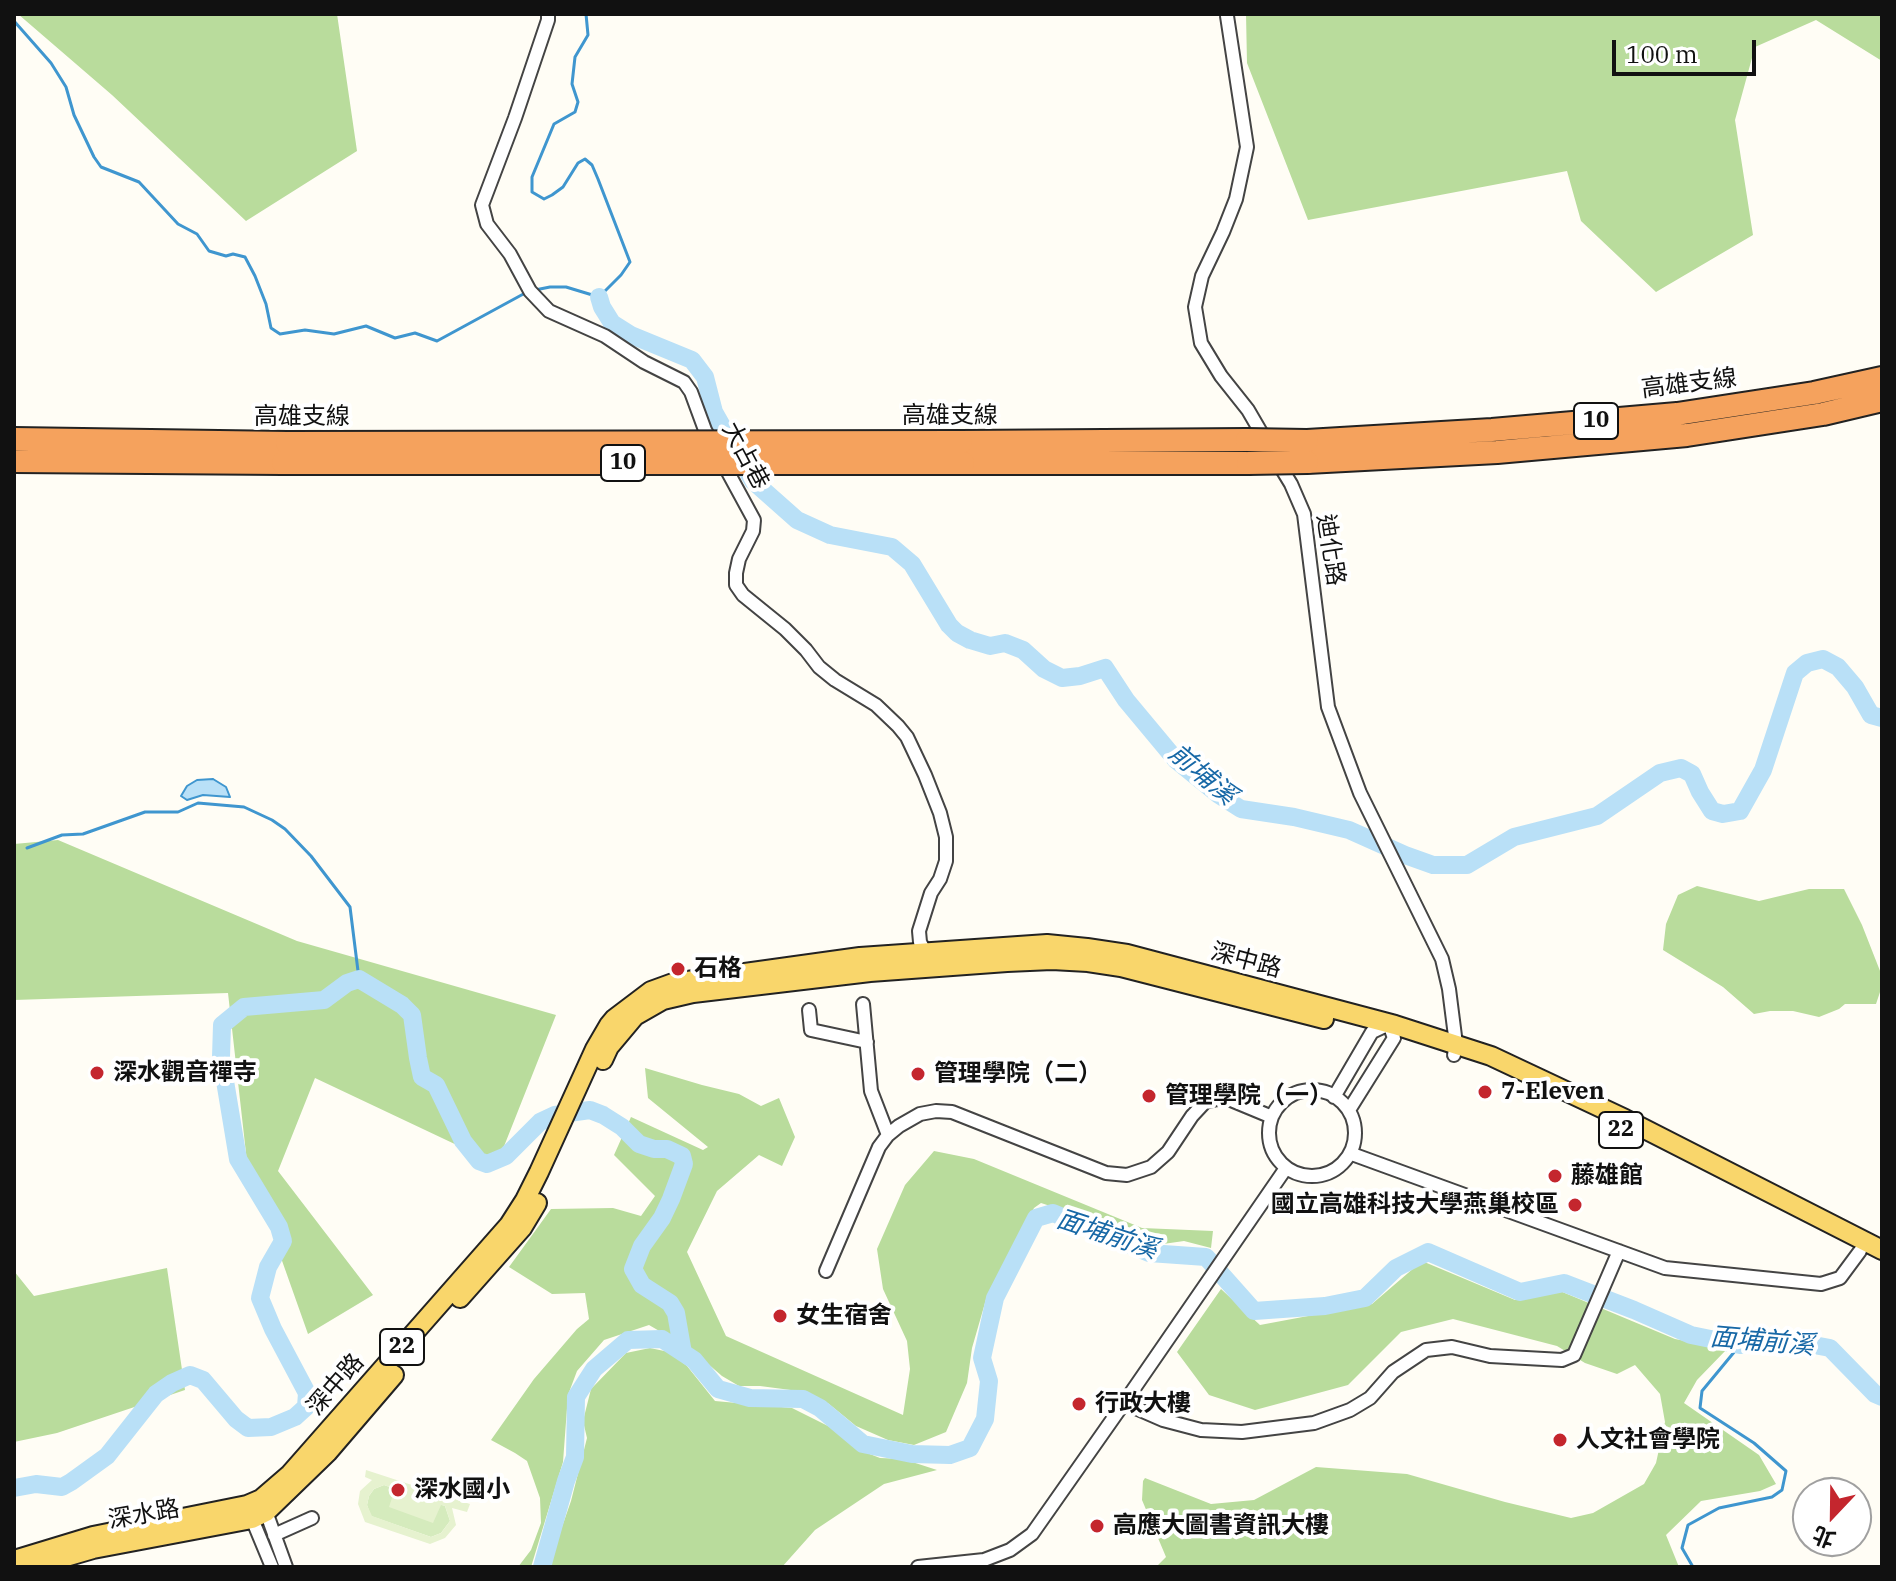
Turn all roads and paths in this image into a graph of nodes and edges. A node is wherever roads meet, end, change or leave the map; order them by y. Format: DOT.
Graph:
graph roads {
  1 [pos="548,14"];
  2 [pos="1224,15"];
  3 [pos="1882,378"];
  4 [pos="1882,400"];
  5 [pos="14,439"];
  6 [pos="1307,452"];
  7 [pos="285,453"];
  8 [pos="14,461"];
  9 [pos="927,954"];
  10 [pos="863,1004"];
  11 [pos="809,1010"];
  12 [pos="1385,1031"];
  13 [pos="867,1042"];
  14 [pos="1455,1049"];
  15 [pos="1334,1097"];
  16 [pos="1349,1110"];
  17 [pos="1272,1117"];
  18 [pos="888,1135"];
  19 [pos="1352,1154"];
  20 [pos="1286,1168"];
  21 [pos="1869,1248"];
  22 [pos="1617,1256"];
  23 [pos="1882,1263"];
  24 [pos="826,1271"];
  25 [pos="1124,1403"];
  26 [pos="257,1509"];
  27 [pos="312,1518"];
  28 [pos="272,1542"];
  29 [pos="14,1560"];
  30 [pos="31,1567"];
  31 [pos="272,1567"];
  32 [pos="286,1567"];
  33 [pos="918,1567"];
  1 -- 9 [label="street, 大占巷"];
  2 -- 14 [label="street, 迪化路"];
  3 -- 6 [label="highway, 高雄支線 / 10"];
  4 -- 6 [label="highway, 高雄支線 / 10"];
  5 -- 7 [label="highway, 高雄支線 / 10"];
  6 -- 7 [label="highway, 高雄支線 / 10, bridge"];
  7 -- 8 [label="highway, 高雄支線 / 10"];
  9 -- 12 [label="main road, 深中路 / 22"];
  9 -- 26 [label="main road, 深中路 / 22"];
  10 -- 13 [label="street"];
  11 -- 13 [label="street"];
  12 -- 14 [label="main road, 深中路 / 22"];
  12 -- 15 [label="street"];
  12 -- 16 [label="street"];
  13 -- 18 [label="street"];
  14 -- 21 [label="main road, 深中路 / 22"];
  15 -- 16 [label="street"];
  15 -- 17 [label="street"];
  16 -- 19 [label="street"];
  17 -- 18 [label="street"];
  17 -- 20 [label="street"];
  18 -- 24 [label="street"];
  19 -- 20 [label="street"];
  19 -- 22 [label="street"];
  20 -- 25 [label="street"];
  21 -- 22 [label="street"];
  21 -- 23 [label="main road, 22"];
  22 -- 25 [label="street"];
  25 -- 33 [label="street"];
  26 -- 28 [label="street"];
  26 -- 29 [label="main road, 深水路"];
  26 -- 30 [label="main road, 深水路"];
  27 -- 28 [label="street"];
  28 -- 31 [label="street"];
  28 -- 32 [label="street"];
}
